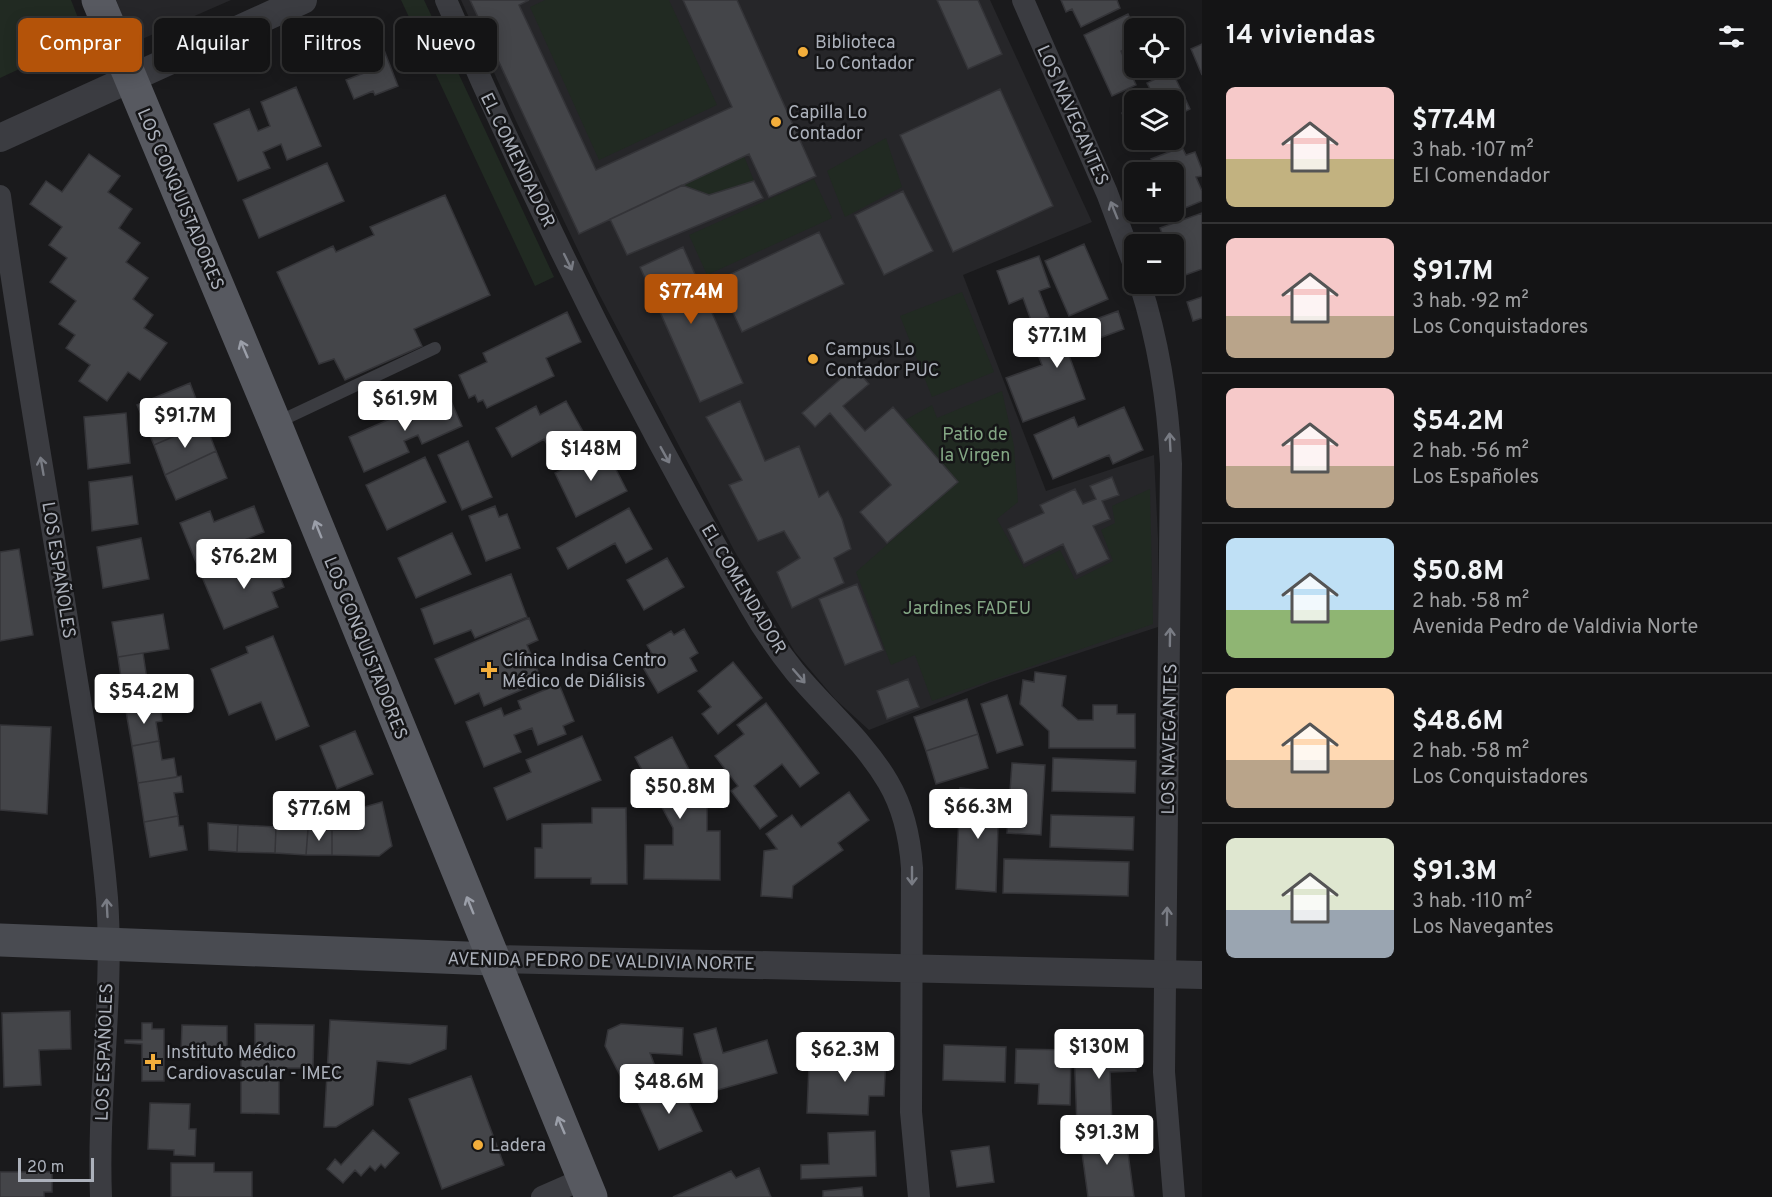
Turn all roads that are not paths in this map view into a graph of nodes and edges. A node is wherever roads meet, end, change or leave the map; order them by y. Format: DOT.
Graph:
graph roads {
  1 [pos="98,0"];
  2 [pos="303,0"];
  3 [pos="446,0"];
  4 [pos="1023,0"];
  5 [pos="131,79"];
  6 [pos="0,138"];
  7 [pos="0,196"];
  8 [pos="1124,238"];
  9 [pos="1143,294"];
  10 [pos="435,348"];
  11 [pos="275,423"];
  12 [pos="0,940"];
  13 [pos="108,944"];
  14 [pos="492,959"];
  15 [pos="910,968"];
  16 [pos="1166,974"];
  17 [pos="1202,975"];
  18 [pos="587,1188"];
  19 [pos="101,1197"];
  20 [pos="542,1197"];
  21 [pos="919,1197"];
  22 [pos="1174,1197"];
  1 -- 5 [label="main road, LOS CONQUISTADORES"];
  2 -- 5 [label="street"];
  3 -- 15 [label="street, EL COMENDADOR, one-way"];
  8 -- 4 [label="street, LOS NAVEGANTES, one-way"];
  5 -- 6 [label="street"];
  11 -- 5 [label="main road, LOS CONQUISTADORES, one-way"];
  13 -- 7 [label="street, LOS ESPAÑOLES, one-way"];
  16 -- 9 [label="street, LOS NAVEGANTES, one-way"];
  10 -- 11 [label="lane"];
  14 -- 11 [label="main road, LOS CONQUISTADORES, one-way"];
  12 -- 13 [label="main road, AVENIDA PEDRO DE VALDIVIA NORTE"];
  13 -- 14 [label="main road, AVENIDA PEDRO DE VALDIVIA NORTE"];
  13 -- 19 [label="street, LOS ESPAÑOLES"];
  14 -- 15 [label="street, AVENIDA PEDRO DE VALDIVIA NORTE"];
  18 -- 14 [label="main road, LOS CONQUISTADORES, one-way"];
  15 -- 16 [label="street, AVENIDA PEDRO DE VALDIVIA NORTE"];
  15 -- 21 [label="street, EL COMENDADOR"];
  16 -- 17 [label="street, AVENIDA PEDRO DE VALDIVIA NORTE"];
  16 -- 22 [label="street, LOS NAVEGANTES"];
  18 -- 20 [label="street"];
}
